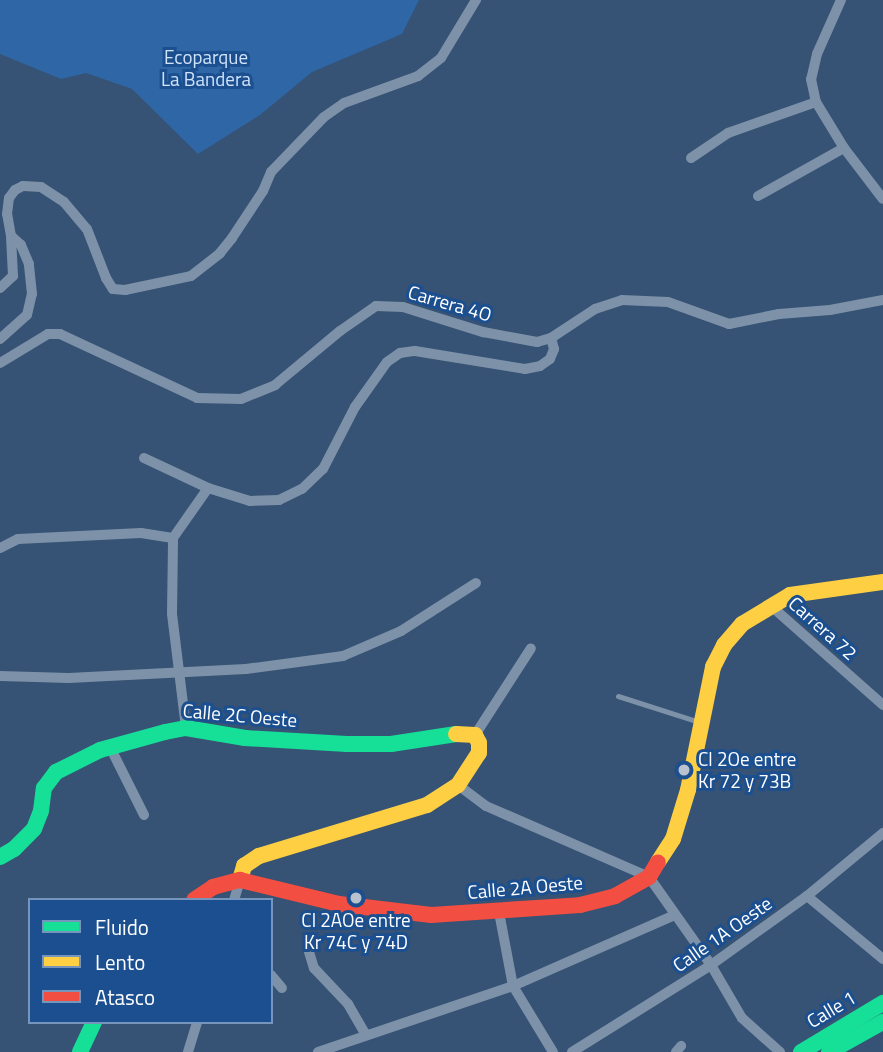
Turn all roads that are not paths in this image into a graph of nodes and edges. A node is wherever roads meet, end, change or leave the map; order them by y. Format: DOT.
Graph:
graph roads {
  1 [pos="476,0"];
  2 [pos="841,0"];
  3 [pos="816,102"];
  4 [pos="844,148"];
  5 [pos="691,158"];
  6 [pos="758,196"];
  7 [pos="883,199"];
  8 [pos="11,236"];
  9 [pos="0,288"];
  10 [pos="883,300"];
  11 [pos="551,338"];
  12 [pos="0,339"];
  13 [pos="0,363"];
  14 [pos="144,458"];
  15 [pos="208,488"];
  16 [pos="173,538"];
  17 [pos="0,548"];
  18 [pos="883,582"];
  19 [pos="476,583"];
  20 [pos="770,605"];
  21 [pos="531,648"];
  22 [pos="178,671"];
  23 [pos="0,676"];
  24 [pos="618,696"];
  25 [pos="883,705"];
  26 [pos="702,723"];
  27 [pos="186,728"];
  28 [pos="475,735"];
  29 [pos="110,747"];
  30 [pos="458,785"];
  31 [pos="144,815"];
  32 [pos="883,833"];
  33 [pos="0,857"];
  34 [pos="649,877"];
  35 [pos="240,880"];
  36 [pos="807,896"];
  37 [pos="197,898"];
  38 [pos="235,898"];
  39 [pos="499,912"];
  40 [pos="675,915"];
  41 [pos="309,952"];
  42 [pos="883,959"];
  43 [pos="711,965"];
  44 [pos="273,977"];
  45 [pos="513,986"];
  46 [pos="282,988"];
  47 [pos="883,1003"];
  48 [pos="883,1022"];
  49 [pos="93,1024"];
  50 [pos="196,1024"];
  51 [pos="365,1033"];
  52 [pos="80,1052"];
  53 [pos="188,1052"];
  54 [pos="318,1052"];
  55 [pos="553,1052"];
  56 [pos="572,1052"];
  57 [pos="780,1052"];
  58 [pos="801,1052"];
  59 [pos="830,1052"];
  1 -- 8 [label="street"];
  2 -- 3 [label="street"];
  3 -- 4 [label="street"];
  3 -- 5 [label="street"];
  4 -- 6 [label="street"];
  4 -- 7 [label="street"];
  8 -- 9 [label="street"];
  8 -- 12 [label="street"];
  10 -- 11 [label="street"];
  11 -- 13 [label="street, Carrera 4O"];
  11 -- 15 [label="street"];
  14 -- 15 [label="street"];
  15 -- 16 [label="street"];
  16 -- 17 [label="street"];
  16 -- 22 [label="street"];
  18 -- 20 [label="street, Calle 2A Oeste"];
  19 -- 22 [label="street"];
  20 -- 25 [label="street, Carrera 72"];
  20 -- 26 [label="street, Calle 2A Oeste"];
  21 -- 28 [label="street"];
  22 -- 23 [label="street"];
  22 -- 27 [label="street"];
  24 -- 26 [label="lane"];
  26 -- 34 [label="street, Calle 2A Oeste"];
  27 -- 28 [label="street, Calle 2C Oeste"];
  27 -- 29 [label="street, Calle 2C Oeste"];
  28 -- 30 [label="street"];
  29 -- 31 [label="street"];
  29 -- 33 [label="street, Calle 2C Oeste"];
  30 -- 34 [label="street"];
  30 -- 35 [label="street"];
  32 -- 36 [label="street, Calle 1A Oeste"];
  34 -- 39 [label="street, Calle 2A Oeste"];
  34 -- 40 [label="street"];
  35 -- 37 [label="street"];
  35 -- 38 [label="street"];
  35 -- 39 [label="street, Calle 2A Oeste"];
  36 -- 42 [label="street"];
  36 -- 43 [label="street, Calle 1A Oeste"];
  39 -- 45 [label="street"];
  40 -- 43 [label="street"];
  40 -- 45 [label="street"];
  41 -- 51 [label="street"];
  43 -- 56 [label="street, Calle 1A Oeste"];
  43 -- 57 [label="street"];
  44 -- 46 [label="street"];
  45 -- 51 [label="street"];
  45 -- 55 [label="street"];
  47 -- 58 [label="street, Calle 1"];
  48 -- 59 [label="street, Calle 1"];
  49 -- 52 [label="street"];
  50 -- 53 [label="street"];
  51 -- 54 [label="street"];
}
